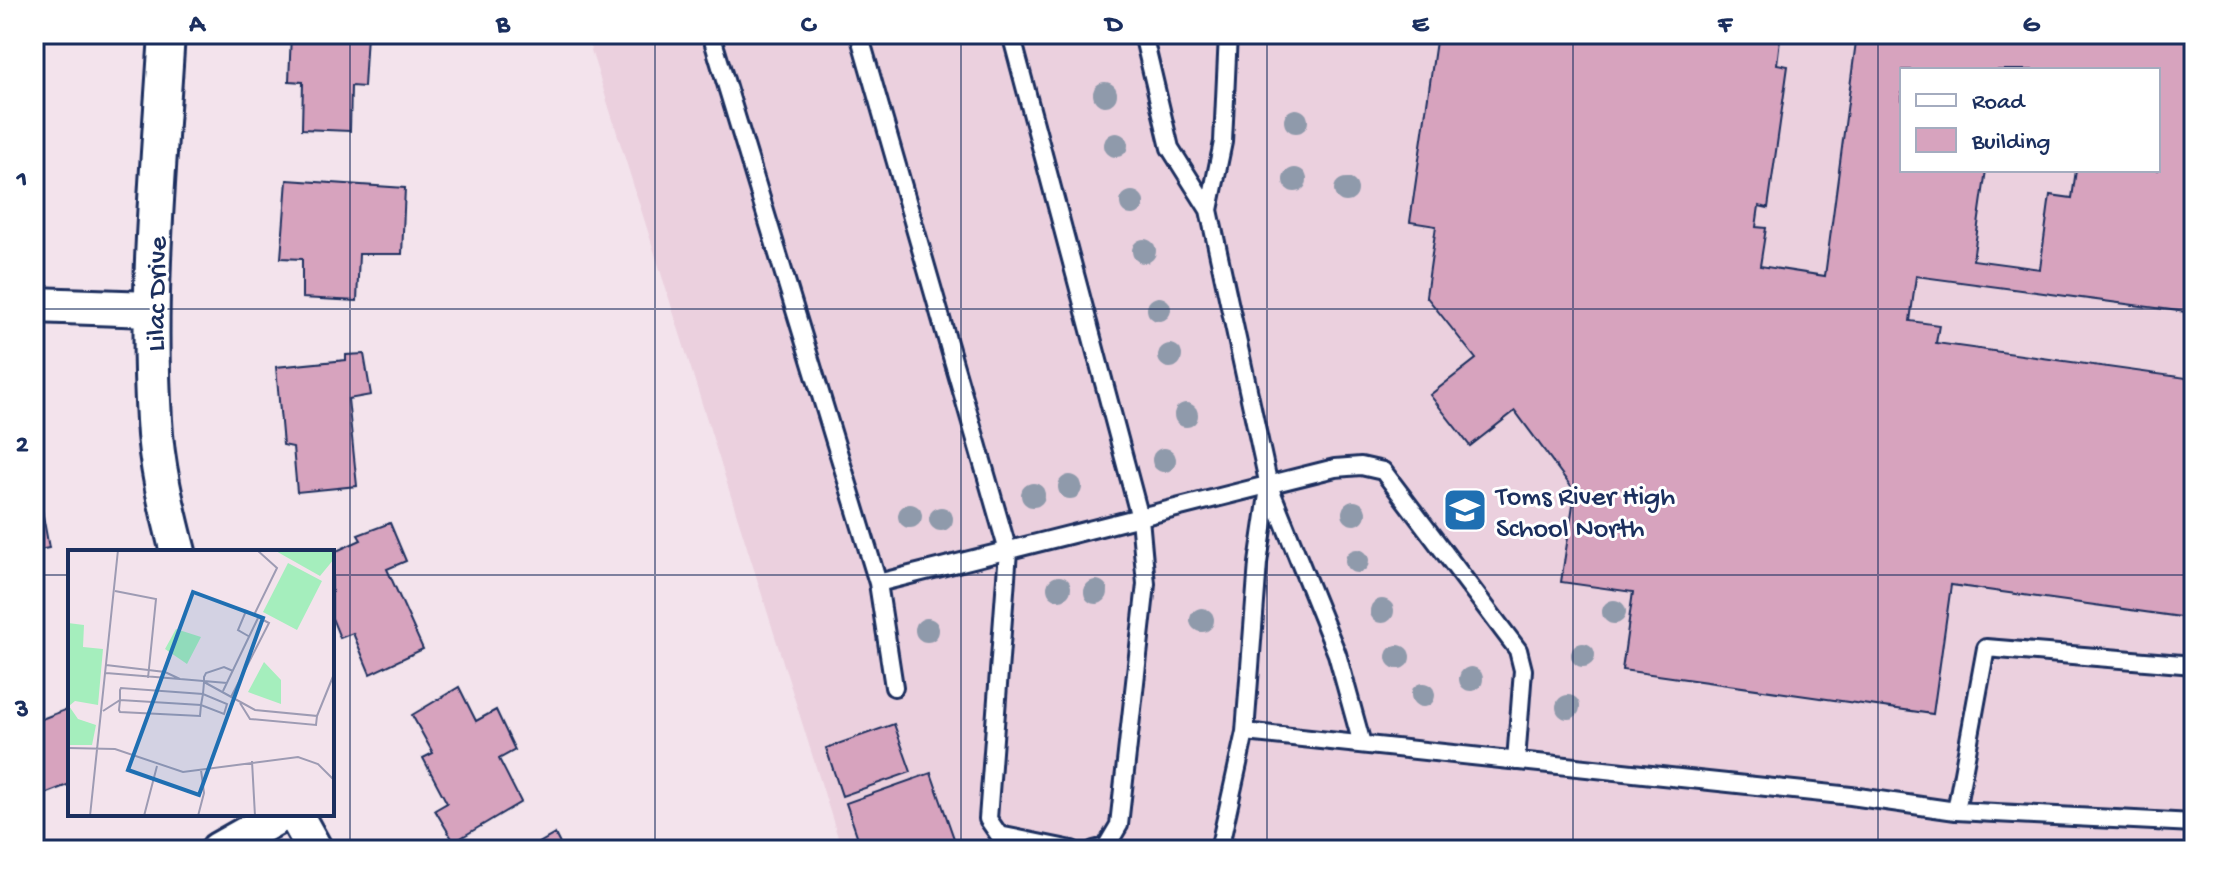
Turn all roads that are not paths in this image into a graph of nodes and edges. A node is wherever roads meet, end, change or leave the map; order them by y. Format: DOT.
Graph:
graph roads {
  1 [pos="167,34"];
  2 [pos="711,34"];
  3 [pos="859,34"];
  4 [pos="1011,34"];
  5 [pos="1143,34"];
  6 [pos="1228,34"];
  7 [pos="1209,210"];
  8 [pos="34,305"];
  9 [pos="151,309"];
  10 [pos="1269,486"];
  11 [pos="1140,518"];
  12 [pos="178,550"];
  13 [pos="1008,551"];
  14 [pos="878,583"];
  15 [pos="2194,665"];
  16 [pos="894,687"];
  17 [pos="1245,732"];
  18 [pos="1362,744"];
  19 [pos="1516,761"];
  20 [pos="1956,811"];
  21 [pos="278,816"];
  22 [pos="296,816"];
  23 [pos="2194,823"];
  24 [pos="1220,848"];
  25 [pos="218,850"];
  26 [pos="315,850"];
  27 [pos="1072,850"];
  28 [pos="1094,850"];
  29 [pos="1246,850"];
  1 -- 9 [label="street, Lilac Drive"];
  2 -- 14 [label="lane"];
  3 -- 13 [label="lane"];
  4 -- 11 [label="lane"];
  5 -- 7 [label="lane"];
  6 -- 7 [label="lane"];
  7 -- 10 [label="lane"];
  8 -- 9 [label="street"];
  9 -- 12 [label="street, Lilac Drive"];
  10 -- 11 [label="lane"];
  10 -- 17 [label="lane"];
  10 -- 18 [label="lane"];
  10 -- 19 [label="lane"];
  11 -- 13 [label="lane"];
  11 -- 28 [label="lane"];
  13 -- 14 [label="lane"];
  13 -- 27 [label="lane"];
  14 -- 16 [label="lane"];
  15 -- 20 [label="lane"];
  17 -- 18 [label="lane"];
  17 -- 24 [label="lane"];
  18 -- 19 [label="lane"];
  19 -- 20 [label="lane"];
  20 -- 23 [label="lane"];
  21 -- 25 [label="street"];
  22 -- 26 [label="street"];
  24 -- 29 [label="lane"];
}
